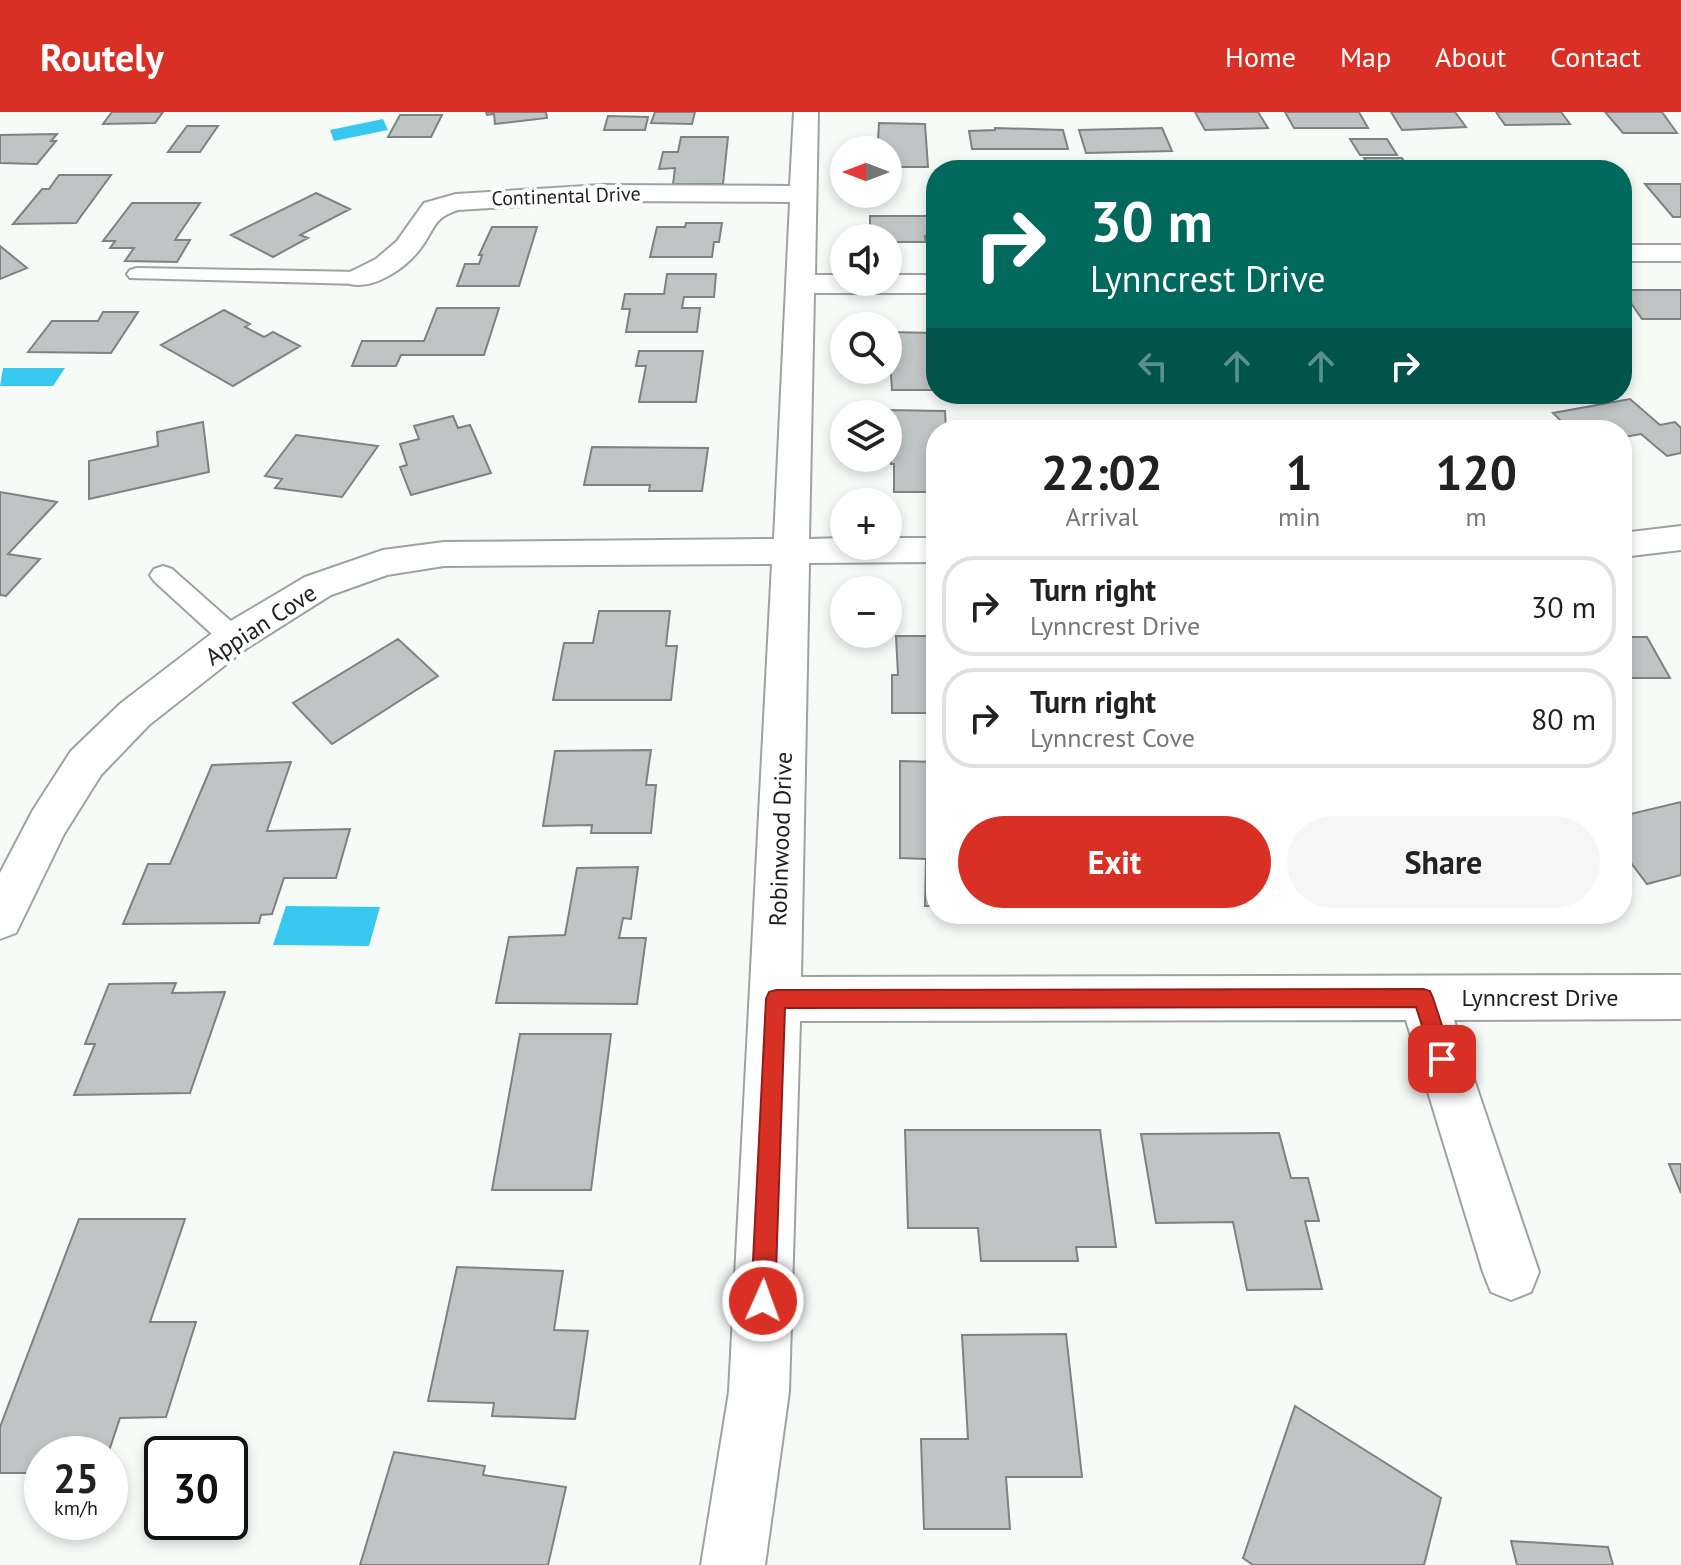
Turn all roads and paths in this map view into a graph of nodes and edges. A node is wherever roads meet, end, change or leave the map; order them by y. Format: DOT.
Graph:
graph roads {
  1 [pos="806,112"];
  2 [pos="803,194"];
  3 [pos="1632,253"];
  4 [pos="1681,253"];
  5 [pos="137,274"];
  6 [pos="360,278"];
  7 [pos="799,284"];
  8 [pos="926,284"];
  9 [pos="1681,538"];
  10 [pos="1632,544"];
  11 [pos="926,550"];
  12 [pos="791,551"];
  13 [pos="163,575"];
  14 [pos="233,638"];
  15 [pos="0,919"];
  16 [pos="1681,997"];
  17 [pos="1423,998"];
  18 [pos="776,999"];
  19 [pos="1511,1272"];
  20 [pos="733,1565"];
  1 -- 2 [label="street, Robinwood Drive"];
  2 -- 6 [label="street, Continental Drive"];
  2 -- 7 [label="street, Robinwood Drive"];
  3 -- 4 [label="street"];
  5 -- 6 [label="lane"];
  7 -- 8 [label="street"];
  7 -- 12 [label="street, Robinwood Drive"];
  9 -- 10 [label="street"];
  11 -- 12 [label="street, Appian Cove"];
  12 -- 14 [label="street, Appian Cove"];
  12 -- 18 [label="street, Robinwood Drive"];
  13 -- 14 [label="lane"];
  14 -- 15 [label="street, Appian Cove"];
  16 -- 17 [label="street, Lynncrest Drive"];
  17 -- 18 [label="street, Lynncrest Drive"];
  17 -- 19 [label="street"];
  18 -- 20 [label="street, Robinwood Drive"];
}
